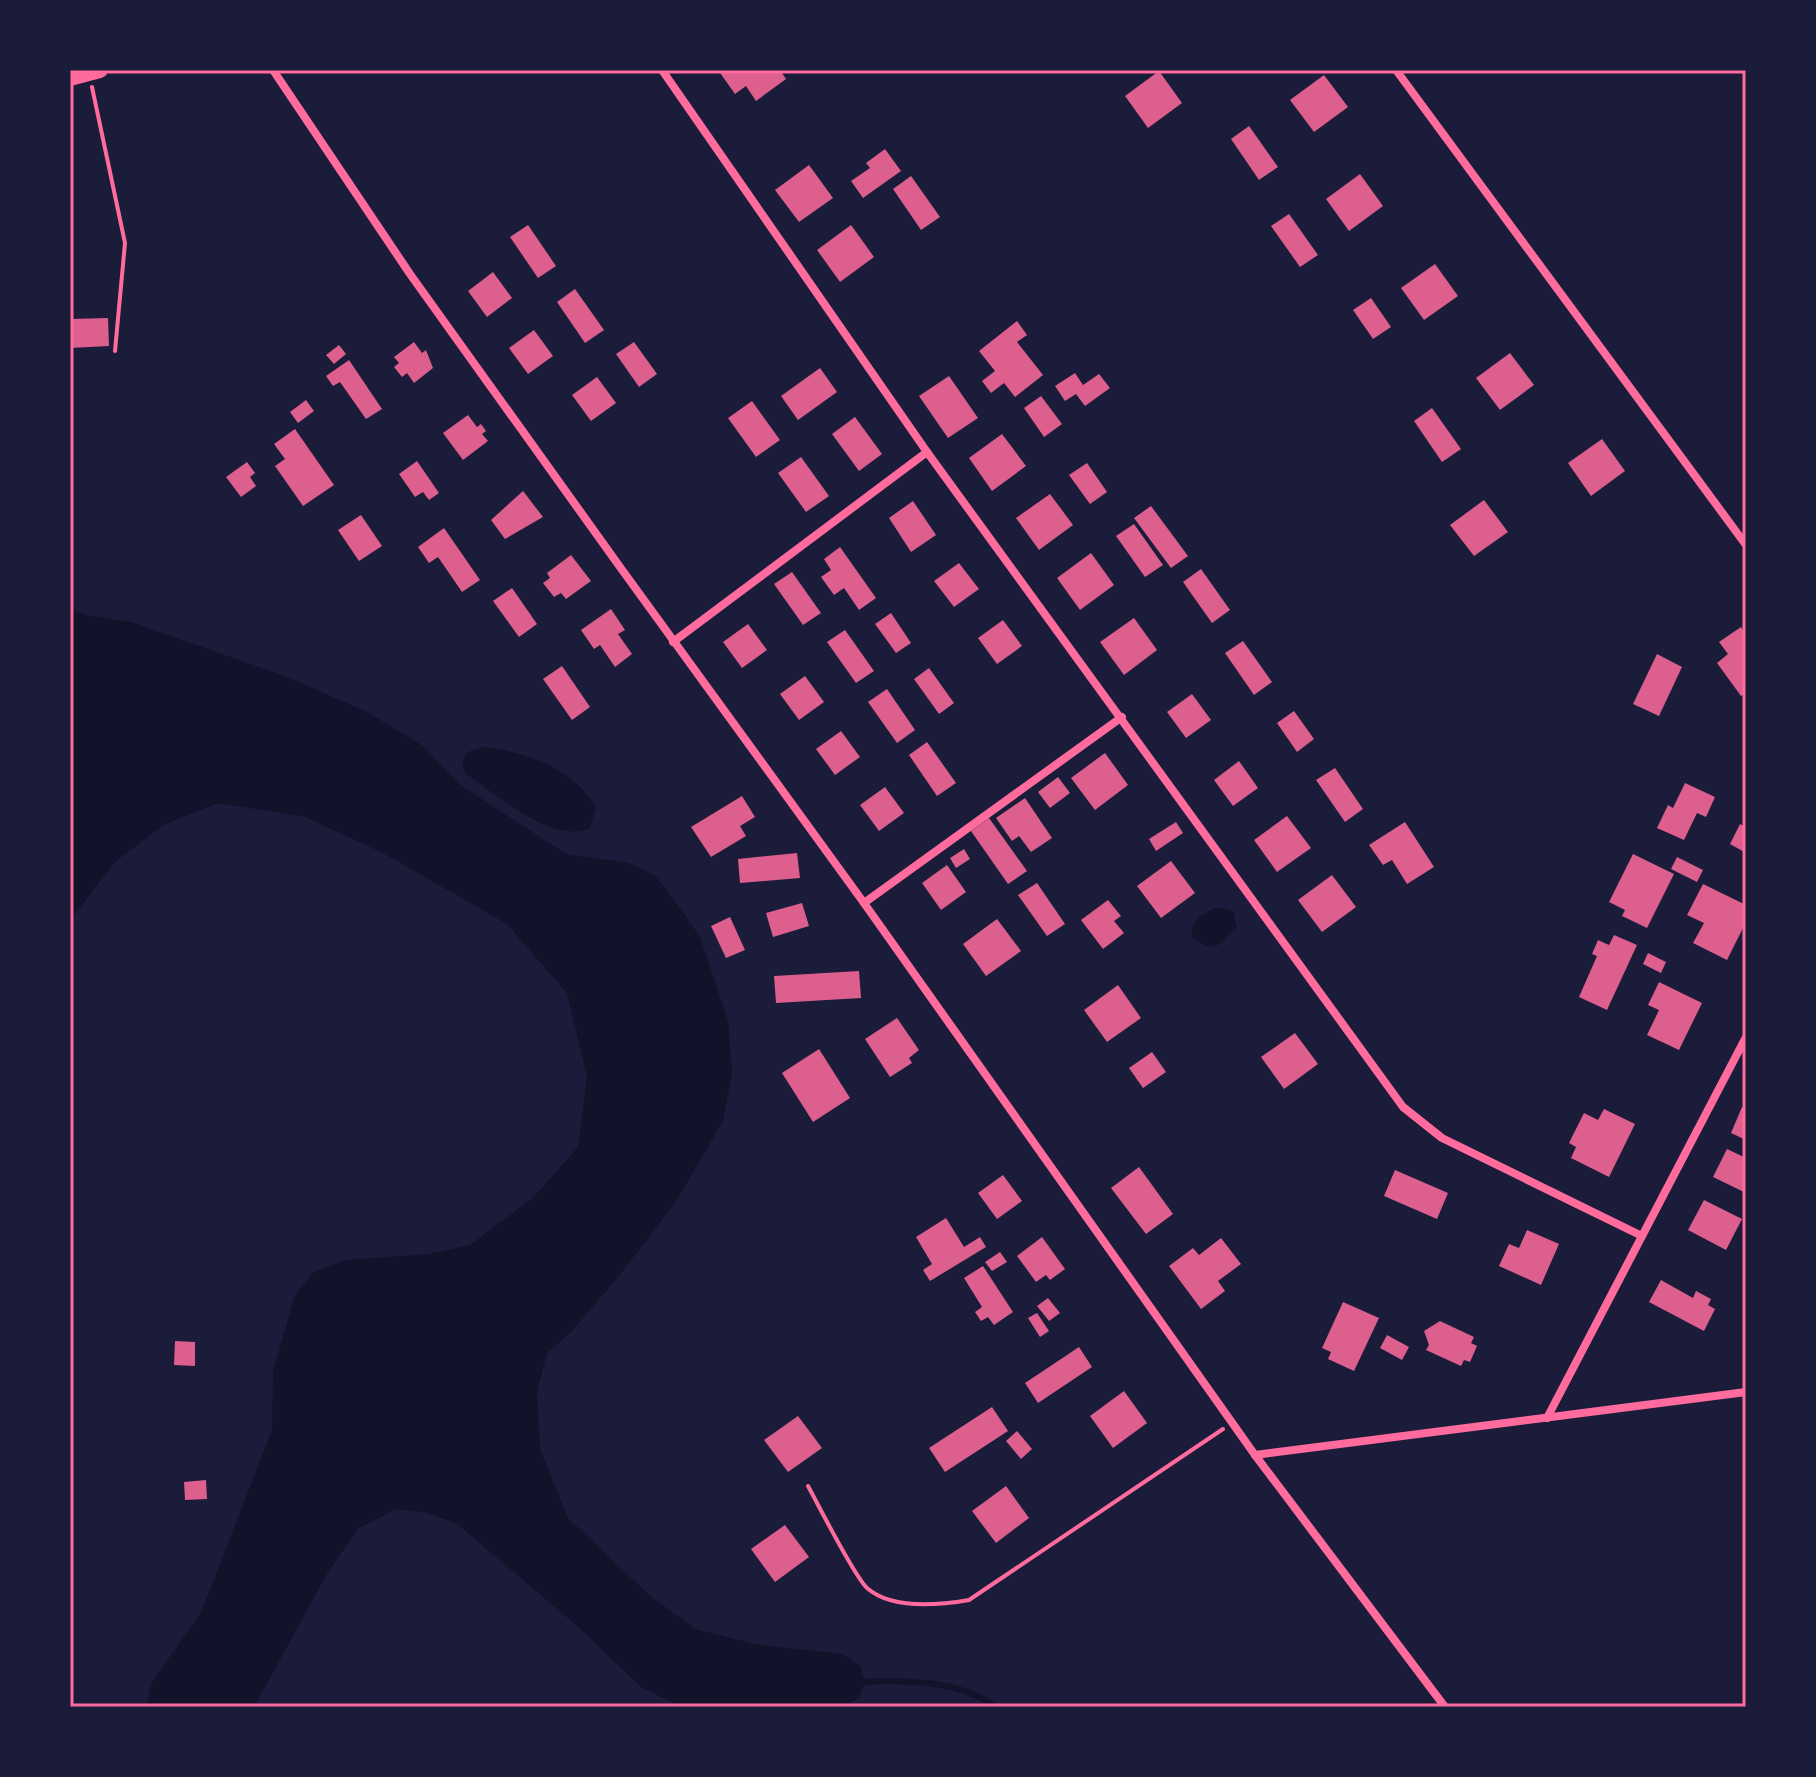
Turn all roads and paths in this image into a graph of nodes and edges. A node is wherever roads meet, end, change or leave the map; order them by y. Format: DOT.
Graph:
graph roads {
  1 [pos="273,70"];
  2 [pos="662,70"];
  3 [pos="1396,70"];
  4 [pos="94,72"];
  5 [pos="70,78"];
  6 [pos="115,351"];
  7 [pos="927,452"];
  8 [pos="1746,545"];
  9 [pos="673,642"];
  10 [pos="1122,717"];
  11 [pos="864,903"];
  12 [pos="1746,1037"];
  13 [pos="1642,1236"];
  14 [pos="1746,1392"];
  15 [pos="1547,1418"];
  16 [pos="1232,1422"];
  17 [pos="1255,1455"];
  18 [pos="808,1486"];
  19 [pos="1445,1707"];
  1 -- 9 [label="street"];
  2 -- 7 [label="street"];
  3 -- 8 [label="street"];
  4 -- 5 [label="main road"];
  4 -- 6 [label="path"];
  7 -- 9 [label="street"];
  7 -- 10 [label="street"];
  9 -- 11 [label="street"];
  10 -- 11 [label="street"];
  10 -- 13 [label="street"];
  11 -- 16 [label="street"];
  12 -- 13 [label="street"];
  13 -- 15 [label="street"];
  14 -- 15 [label="street"];
  15 -- 17 [label="street"];
  16 -- 17 [label="street"];
  16 -- 18 [label="path"];
  17 -- 19 [label="street"];
}
